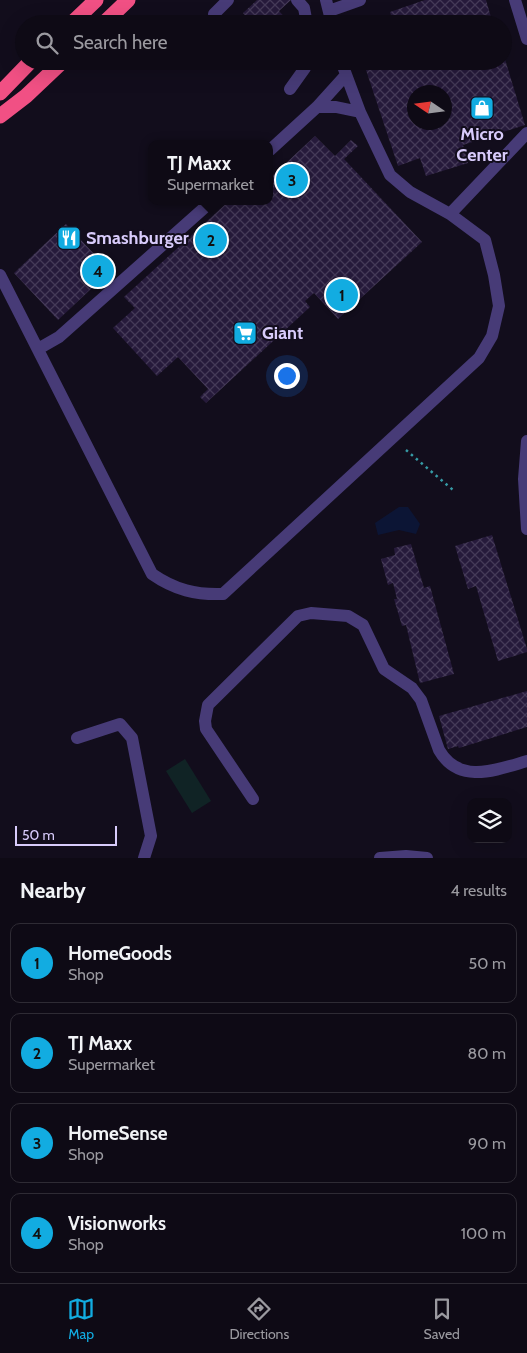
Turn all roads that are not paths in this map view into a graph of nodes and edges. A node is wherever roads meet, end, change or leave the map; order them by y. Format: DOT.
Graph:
graph roads {
  1 [pos="96,0"];
  2 [pos="128,0"];
  3 [pos="228,0"];
  4 [pos="297,0"];
  5 [pos="360,0"];
  6 [pos="515,0"];
  7 [pos="328,5"];
  8 [pos="214,14"];
  9 [pos="80,15"];
  10 [pos="112,15"];
  11 [pos="305,15"];
  12 [pos="527,39"];
  13 [pos="20,70"];
  14 [pos="53,70"];
  15 [pos="304,70"];
  16 [pos="343,70"];
  17 [pos="345,76"];
  18 [pos="5,83"];
  19 [pos="290,89"];
  20 [pos="0,93"];
  21 [pos="317,107"];
  22 [pos="360,112"];
  23 [pos="0,116"];
  24 [pos="527,134"];
  25 [pos="273,147"];
  26 [pos="208,205"];
  27 [pos="450,214"];
  28 [pos="0,275"];
  29 [pos="38,349"];
  30 [pos="527,441"];
  31 [pos="527,529"];
  32 [pos="77,738"];
  33 [pos="527,761"];
  34 [pos="254,799"];
  35 [pos="144,858"];
  36 [pos="380,858"];
  37 [pos="427,858"];
  1 -- 9 [label="highway"];
  2 -- 10 [label="highway"];
  3 -- 8 [label="street"];
  4 -- 11 [label="street"];
  5 -- 7 [label="street"];
  6 -- 12 [label="street"];
  13 -- 18 [label="highway"];
  14 -- 23 [label="highway"];
  15 -- 19 [label="street"];
  16 -- 17 [label="street"];
  17 -- 21 [label="street"];
  17 -- 22 [label="street"];
  18 -- 20 [label="highway"];
  21 -- 22 [label="street"];
  21 -- 25 [label="street"];
  22 -- 27 [label="street"];
  24 -- 27 [label="street"];
  26 -- 29 [label="street"];
  27 -- 29 [label="street"];
  28 -- 29 [label="street"];
  30 -- 31 [label="street"];
  32 -- 35 [label="street"];
  33 -- 34 [label="street"];
  36 -- 37 [label="street"];
}
